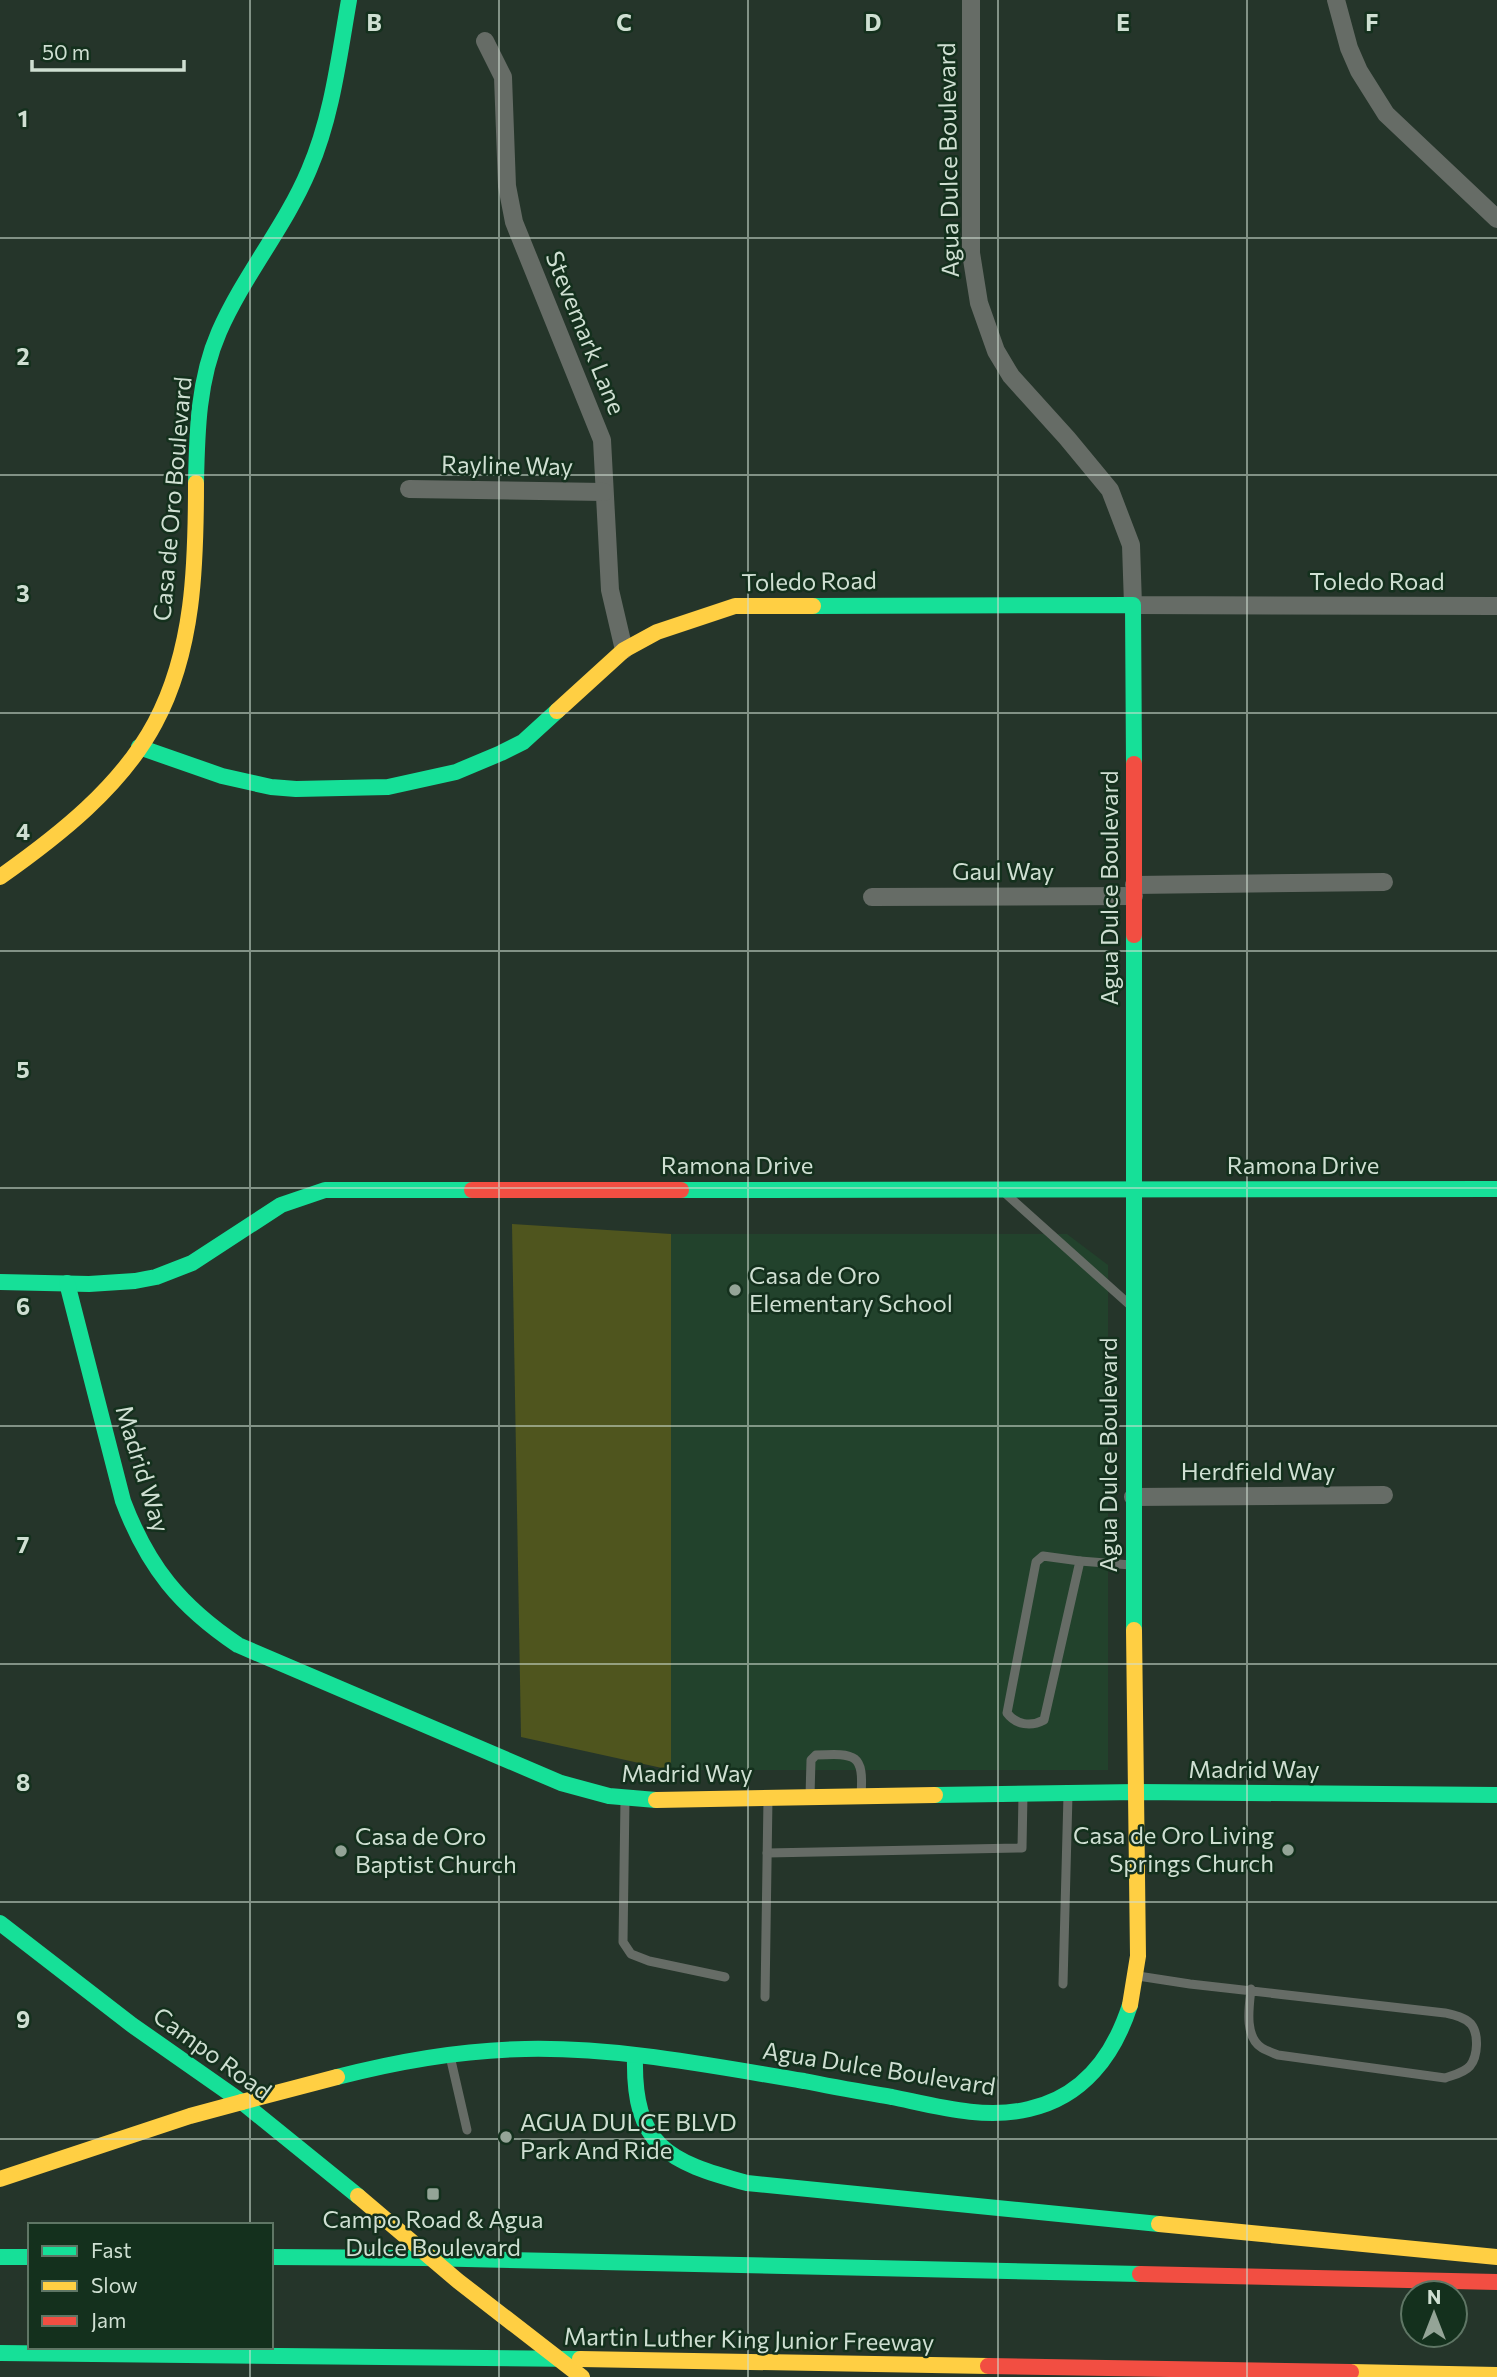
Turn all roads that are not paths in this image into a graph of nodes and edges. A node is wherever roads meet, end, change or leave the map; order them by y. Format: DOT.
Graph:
graph roads {
  1 [pos="349,0"];
  2 [pos="971,0"];
  3 [pos="1336,0"];
  4 [pos="485,41"];
  5 [pos="1497,219"];
  6 [pos="409,489"];
  7 [pos="604,492"];
  8 [pos="1133,605"];
  9 [pos="1497,607"];
  10 [pos="624,649"];
  11 [pos="139,747"];
  12 [pos="0,877"];
  13 [pos="1384,882"];
  14 [pos="1134,890"];
  15 [pos="872,897"];
  16 [pos="999,1188"];
  17 [pos="1135,1189"];
  18 [pos="1497,1189"];
  19 [pos="0,1282"];
  20 [pos="66,1283"];
  21 [pos="1133,1308"];
  22 [pos="1384,1495"];
  23 [pos="1133,1497"];
  24 [pos="1080,1561"];
  25 [pos="1133,1565"];
  26 [pos="1138,1792"];
  27 [pos="1068,1793"];
  28 [pos="1023,1794"];
  29 [pos="1497,1795"];
  30 [pos="625,1797"];
  31 [pos="768,1797"];
  32 [pos="810,1797"];
  33 [pos="861,1797"];
  34 [pos="767,1853"];
  35 [pos="0,1923"];
  36 [pos="1137,1975"];
  37 [pos="725,1977"];
  38 [pos="1063,1984"];
  39 [pos="1251,1989"];
  40 [pos="765,1997"];
  41 [pos="450,2054"];
  42 [pos="635,2057"];
  43 [pos="242,2102"];
  44 [pos="467,2130"];
  45 [pos="0,2179"];
  46 [pos="0,2257"];
  47 [pos="28,2257"];
  48 [pos="1497,2257"];
  49 [pos="273,2258"];
  50 [pos="1497,2282"];
  51 [pos="0,2353"];
  52 [pos="1497,2375"];
  53 [pos="582,2377"];
  1 -- 11 [label="main road, Casa de Oro Boulevard"];
  2 -- 8 [label="street, Agua Dulce Boulevard"];
  3 -- 5 [label="street"];
  4 -- 7 [label="street, Stevemark Lane"];
  6 -- 7 [label="street, Rayline Way"];
  7 -- 10 [label="street, Stevemark Lane"];
  8 -- 9 [label="street, Toledo Road"];
  8 -- 10 [label="main road, Toledo Road"];
  8 -- 14 [label="main road, Agua Dulce Boulevard"];
  10 -- 11 [label="main road, Toledo Road"];
  11 -- 12 [label="main road, Casa de Oro Boulevard"];
  13 -- 14 [label="street, Gaul Way"];
  14 -- 15 [label="street, Gaul Way"];
  14 -- 17 [label="main road, Agua Dulce Boulevard"];
  16 -- 17 [label="main road, Ramona Drive"];
  16 -- 20 [label="main road, Ramona Drive"];
  16 -- 21 [label="lane"];
  17 -- 18 [label="main road, Ramona Drive"];
  17 -- 21 [label="main road, Agua Dulce Boulevard"];
  19 -- 20 [label="main road, Ramona Drive"];
  20 -- 30 [label="main road, Madrid Way"];
  21 -- 23 [label="main road, Agua Dulce Boulevard"];
  22 -- 23 [label="street, Herdfield Way"];
  23 -- 25 [label="main road, Agua Dulce Boulevard"];
  24 -- 24 [label="lane"];
  24 -- 25 [label="lane"];
  25 -- 26 [label="main road, Agua Dulce Boulevard"];
  26 -- 27 [label="main road, Madrid Way"];
  26 -- 29 [label="main road, Madrid Way"];
  26 -- 36 [label="main road, Agua Dulce Boulevard"];
  27 -- 28 [label="main road, Madrid Way"];
  27 -- 38 [label="lane"];
  28 -- 33 [label="main road, Madrid Way"];
  28 -- 34 [label="lane"];
  30 -- 31 [label="main road, Madrid Way"];
  30 -- 37 [label="lane"];
  31 -- 32 [label="main road, Madrid Way"];
  31 -- 34 [label="lane"];
  32 -- 33 [label="main road, Madrid Way"];
  32 -- 33 [label="lane"];
  34 -- 40 [label="lane"];
  35 -- 43 [label="main road, Campo Road"];
  36 -- 39 [label="lane"];
  36 -- 42 [label="main road, Agua Dulce Boulevard"];
  39 -- 39 [label="lane"];
  41 -- 42 [label="main road, Agua Dulce Boulevard"];
  41 -- 43 [label="main road, Agua Dulce Boulevard"];
  41 -- 44 [label="lane"];
  42 -- 48 [label="main road"];
  43 -- 45 [label="main road, Agua Dulce Boulevard"];
  43 -- 53 [label="main road, Campo Road"];
  46 -- 47 [label="main road"];
  49 -- 50 [label="main road"];
  51 -- 52 [label="main road, Martin Luther King Junior Freeway"];
}
